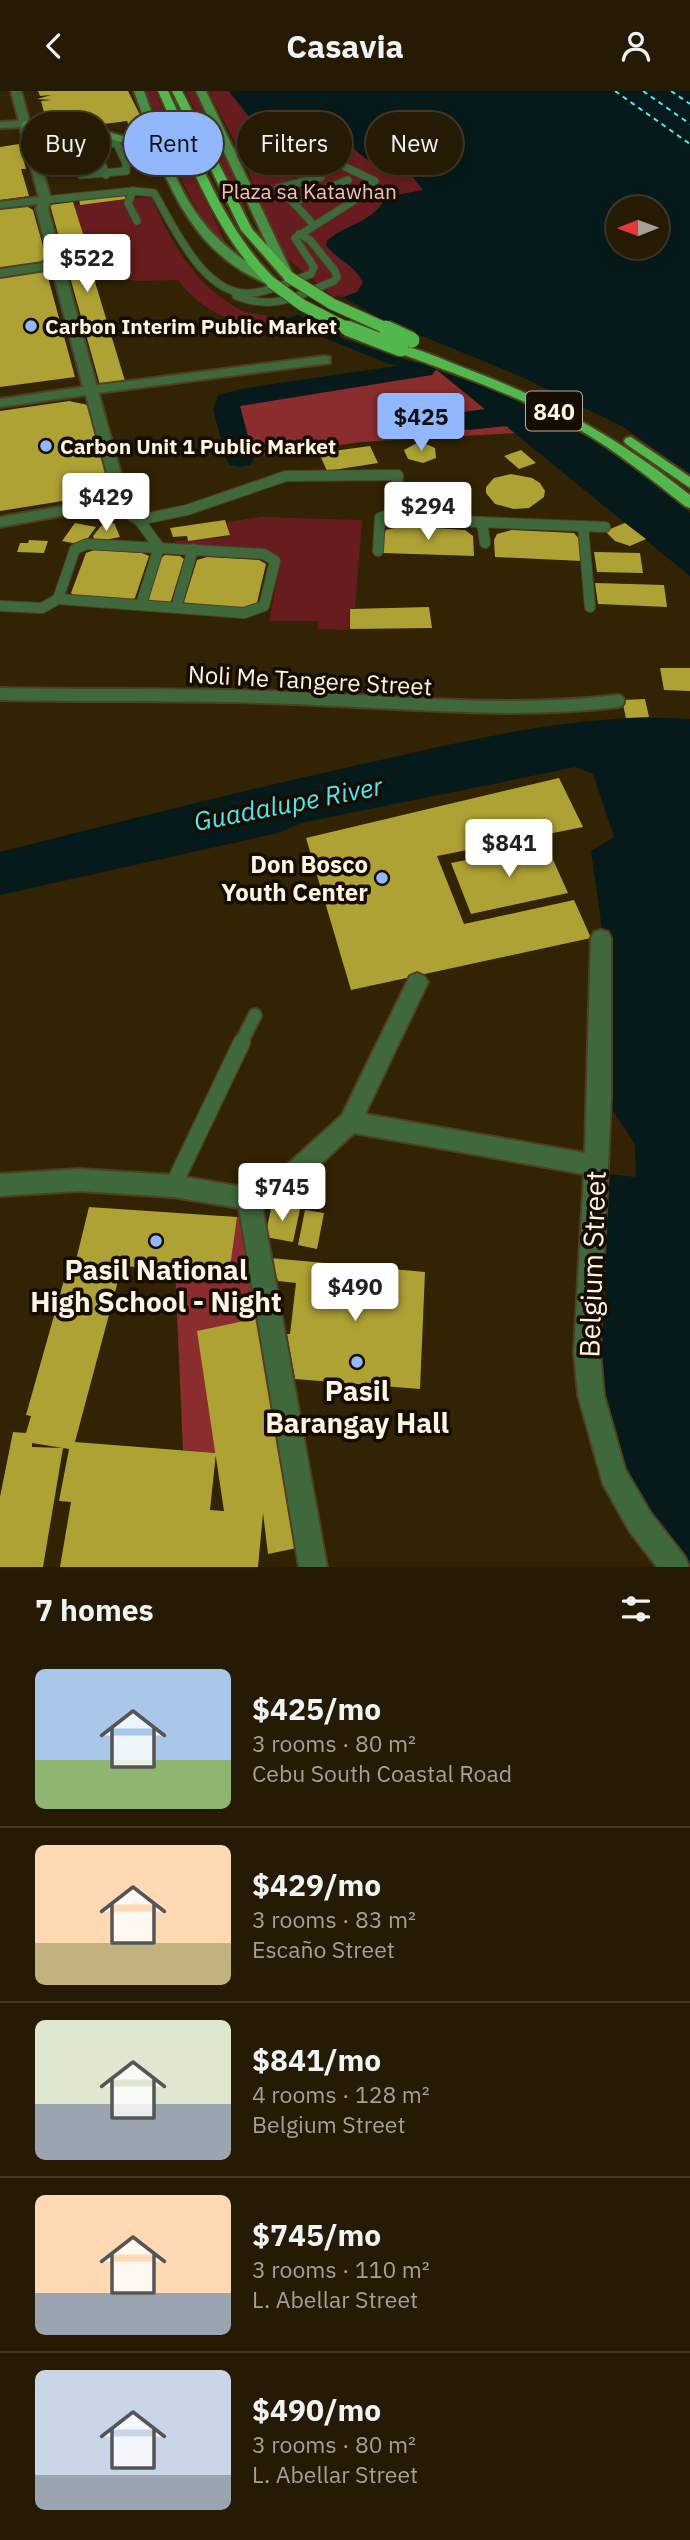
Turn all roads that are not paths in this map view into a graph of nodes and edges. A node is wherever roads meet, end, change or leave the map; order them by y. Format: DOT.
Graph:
graph roads {
  1 [pos="16,91"];
  2 [pos="139,91"];
  3 [pos="163,91"];
  4 [pos="177,91"];
  5 [pos="201,91"];
  6 [pos="22,112"];
  7 [pos="147,112"];
  8 [pos="21,124"];
  9 [pos="0,125"];
  10 [pos="110,143"];
  11 [pos="120,150"];
  12 [pos="124,152"];
  13 [pos="231,152"];
  14 [pos="124,159"];
  15 [pos="39,175"];
  16 [pos="171,175"];
  17 [pos="321,175"];
  18 [pos="348,180"];
  19 [pos="118,184"];
  20 [pos="133,191"];
  21 [pos="44,196"];
  22 [pos="293,202"];
  23 [pos="0,205"];
  24 [pos="137,221"];
  25 [pos="313,224"];
  26 [pos="299,234"];
  27 [pos="57,265"];
  28 [pos="0,273"];
  29 [pos="288,276"];
  30 [pos="271,282"];
  31 [pos="215,283"];
  32 [pos="325,360"];
  33 [pos="91,390"];
  34 [pos="0,403"];
  35 [pos="690,484"];
  36 [pos="109,503"];
  37 [pos="690,503"];
  38 [pos="396,511"];
  39 [pos="139,520"];
  40 [pos="0,522"];
  41 [pos="482,522"];
  42 [pos="583,526"];
  43 [pos="605,527"];
  44 [pos="485,543"];
  45 [pos="159,547"];
  46 [pos="193,549"];
  47 [pos="378,551"];
  48 [pos="58,599"];
  49 [pos="141,605"];
  50 [pos="0,606"];
  51 [pos="590,607"];
  52 [pos="176,608"];
  53 [pos="0,694"];
  54 [pos="618,701"];
  55 [pos="601,938"];
  56 [pos="417,982"];
  57 [pos="255,1015"];
  58 [pos="350,1122"];
  59 [pos="594,1164"];
  60 [pos="0,1185"];
  61 [pos="173,1186"];
  62 [pos="249,1199"];
  63 [pos="313,1567"];
  64 [pos="668,1567"];
  1 -- 6 [label="street"];
  2 -- 7 [label="main road"];
  3 -- 30 [label="highway, 840"];
  4 -- 29 [label="highway, 840"];
  5 -- 13 [label="main road"];
  8 -- 9 [label="street"];
  10 -- 11 [label="lane"];
  11 -- 12 [label="lane"];
  11 -- 14 [label="lane"];
  13 -- 25 [label="lane"];
  13 -- 29 [label="main road"];
  15 -- 21 [label="street"];
  16 -- 30 [label="main road"];
  17 -- 22 [label="lane"];
  18 -- 22 [label="lane"];
  19 -- 21 [label="lane"];
  20 -- 21 [label="lane"];
  20 -- 24 [label="lane"];
  20 -- 31 [label="lane"];
  21 -- 23 [label="street"];
  21 -- 27 [label="street"];
  22 -- 25 [label="lane"];
  25 -- 26 [label="lane"];
  26 -- 31 [label="lane"];
  26 -- 31 [label="lane"];
  27 -- 28 [label="street"];
  27 -- 33 [label="street"];
  29 -- 35 [label="highway, 840, bridge"];
  30 -- 37 [label="highway, 840, bridge"];
  32 -- 33 [label="street"];
  33 -- 34 [label="street"];
  33 -- 36 [label="street"];
  36 -- 39 [label="lane"];
  36 -- 40 [label="street"];
  38 -- 39 [label="lane"];
  38 -- 41 [label="lane"];
  38 -- 47 [label="lane"];
  39 -- 45 [label="lane"];
  41 -- 42 [label="lane"];
  41 -- 44 [label="lane"];
  42 -- 43 [label="lane"];
  42 -- 51 [label="lane"];
  45 -- 46 [label="lane"];
  45 -- 48 [label="lane"];
  45 -- 49 [label="lane"];
  46 -- 52 [label="lane"];
  46 -- 52 [label="lane"];
  48 -- 49 [label="lane"];
  48 -- 50 [label="lane"];
  49 -- 52 [label="lane"];
  53 -- 54 [label="lane, Noli Me Tangere Street"];
  55 -- 59 [label="street, Belgium Street"];
  56 -- 58 [label="street"];
  57 -- 61 [label="lane"];
  58 -- 59 [label="street"];
  58 -- 62 [label="street"];
  59 -- 64 [label="street, Belgium Street"];
  60 -- 61 [label="street"];
  61 -- 62 [label="street"];
  62 -- 63 [label="street"];
}
